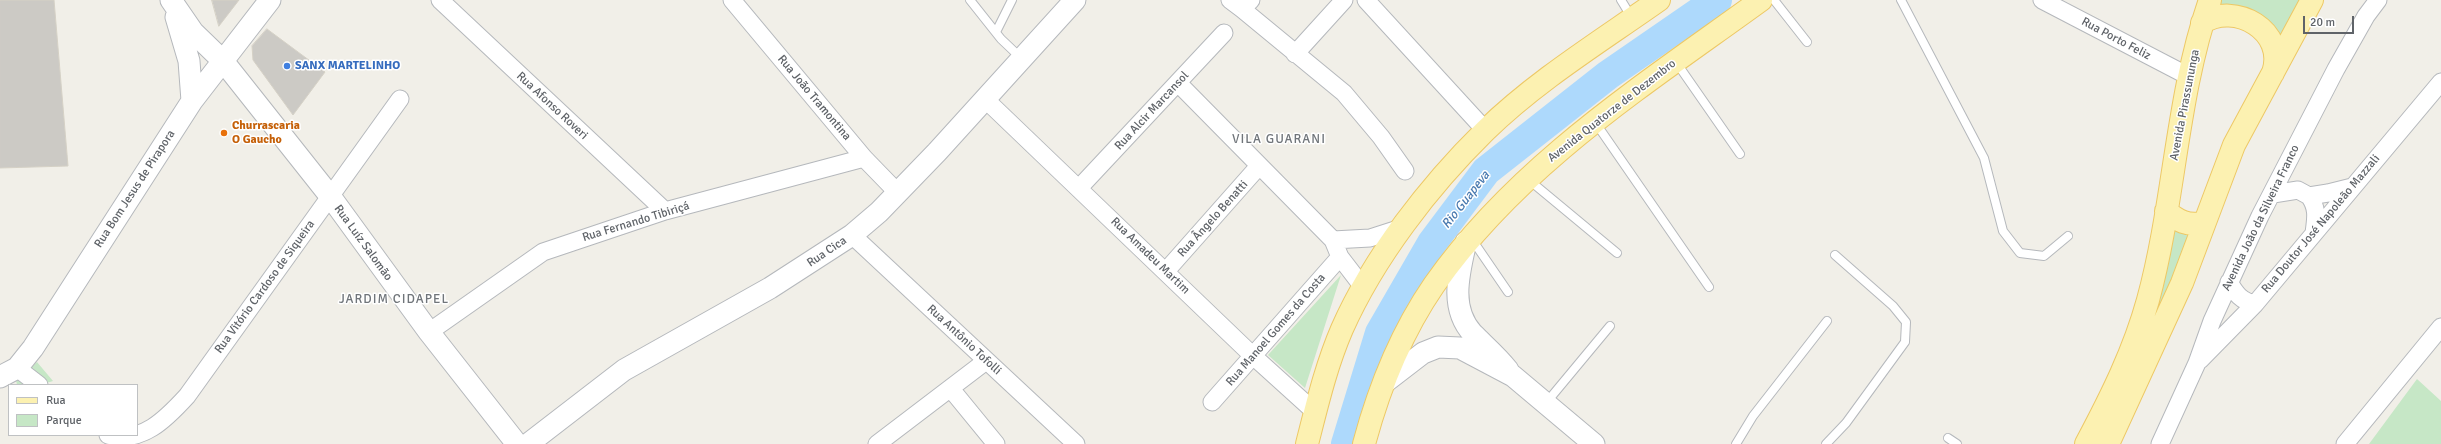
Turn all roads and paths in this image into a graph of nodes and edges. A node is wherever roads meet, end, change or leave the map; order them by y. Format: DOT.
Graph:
graph roads {
  1 [pos="171,0"];
  2 [pos="270,0"];
  3 [pos="440,0"];
  4 [pos="732,0"];
  5 [pos="970,0"];
  6 [pos="1012,0"];
  7 [pos="1075,0"];
  8 [pos="1344,0"];
  9 [pos="1366,0"];
  10 [pos="1621,0"];
  11 [pos="1659,0"];
  12 [pos="1761,0"];
  13 [pos="1774,0"];
  14 [pos="1900,0"];
  15 [pos="2042,0"];
  16 [pos="2210,0"];
  17 [pos="2312,0"];
  18 [pos="2378,0"];
  19 [pos="1241,3"];
  20 [pos="1633,19"];
  21 [pos="2202,23"];
  22 [pos="996,32"];
  23 [pos="1224,33"];
  24 [pos="1807,42"];
  25 [pos="1295,54"];
  26 [pos="1022,59"];
  27 [pos="223,61"];
  28 [pos="1676,62"];
  29 [pos="2272,76"];
  30 [pos="2190,77"];
  31 [pos="2441,82"];
  32 [pos="1178,83"];
  33 [pos="400,99"];
  34 [pos="985,99"];
  35 [pos="192,101"];
  36 [pos="1594,121"];
  37 [pos="1486,131"];
  38 [pos="1740,154"];
  39 [pos="864,158"];
  40 [pos="1259,166"];
  41 [pos="1405,170"];
  42 [pos="1527,178"];
  43 [pos="2352,187"];
  44 [pos="1079,188"];
  45 [pos="898,193"];
  46 [pos="2273,194"];
  47 [pos="330,196"];
  48 [pos="2309,196"];
  49 [pos="665,211"];
  50 [pos="2166,211"];
  51 [pos="2202,223"];
  52 [pos="1401,228"];
  53 [pos="2314,233"];
  54 [pos="852,235"];
  55 [pos="2068,236"];
  56 [pos="1333,240"];
  57 [pos="1468,240"];
  58 [pos="1617,253"];
  59 [pos="1835,255"];
  60 [pos="1340,257"];
  61 [pos="1166,271"];
  62 [pos="2229,282"];
  63 [pos="1363,287"];
  64 [pos="1709,287"];
  65 [pos="1508,292"];
  66 [pos="2255,304"];
  67 [pos="1827,321"];
  68 [pos="1610,326"];
  69 [pos="2441,327"];
  70 [pos="429,332"];
  71 [pos="1252,355"];
  72 [pos="986,361"];
  73 [pos="2197,363"];
  74 [pos="8,372"];
  75 [pos="1513,376"];
  76 [pos="1384,383"];
  77 [pos="37,384"];
  78 [pos="950,389"];
  79 [pos="1212,402"];
  80 [pos="1546,403"];
  81 [pos="1315,412"];
  82 [pos="112,436"];
  83 [pos="1948,438"];
  84 [pos="518,444"];
  85 [pos="528,444"];
  86 [pos="877,444"];
  87 [pos="996,444"];
  88 [pos="1076,444"];
  89 [pos="1307,444"];
  90 [pos="1364,444"];
  91 [pos="1594,444"];
  92 [pos="1736,444"];
  93 [pos="1826,444"];
  94 [pos="1957,444"];
  95 [pos="2086,444"];
  96 [pos="2108,444"];
  97 [pos="2160,444"];
  98 [pos="2345,444"];
  1 -- 27 [label="street, Rua Luíz Salomão"];
  1 -- 35 [label="street"];
  2 -- 27 [label="street, Rua Bom Jesus de Pirapora"];
  3 -- 49 [label="street, Rua Afonso Roveri"];
  4 -- 39 [label="street, Rua João Tramontina"];
  5 -- 22 [label="lane"];
  6 -- 22 [label="lane"];
  7 -- 26 [label="street, Rua Cica"];
  8 -- 25 [label="street"];
  9 -- 37 [label="street"];
  10 -- 20 [label="lane"];
  11 -- 20 [label="main road"];
  12 -- 28 [label="main road, Avenida Quatorze de Dezembro"];
  13 -- 24 [label="lane"];
  14 -- 55 [label="lane"];
  15 -- 30 [label="street, Rua Porto Feliz"];
  16 -- 21 [label="main road, Avenida Pirassununga"];
  17 -- 29 [label="main road"];
  18 -- 46 [label="street, Avenida João da Silveira Franco"];
  19 -- 25 [label="street"];
  20 -- 37 [label="main road"];
  21 -- 29 [label="main road"];
  21 -- 30 [label="main road, Avenida Pirassununga"];
  22 -- 26 [label="lane"];
  23 -- 32 [label="street, Rua Alcir Marcansol"];
  25 -- 41 [label="street"];
  26 -- 34 [label="street, Rua Cica"];
  27 -- 35 [label="street, Rua Bom Jesus de Pirapora"];
  27 -- 47 [label="street, Rua Luíz Salomão"];
  28 -- 36 [label="main road, Avenida Quatorze de Dezembro"];
  28 -- 38 [label="lane"];
  29 -- 51 [label="main road"];
  30 -- 50 [label="main road, Avenida Pirassununga"];
  31 -- 43 [label="street, Rua Doutor José Napoleão Mazzali"];
  32 -- 40 [label="street"];
  32 -- 44 [label="street, Rua Alcir Marcansol"];
  33 -- 47 [label="street, Rua Vitório Cardoso de Siqueira"];
  34 -- 44 [label="street, Rua Amadeu Martim"];
  34 -- 45 [label="street, Rua Cica"];
  35 -- 74 [label="street, Rua Bom Jesus de Pirapora"];
  36 -- 42 [label="main road, Avenida Quatorze de Dezembro"];
  36 -- 64 [label="lane"];
  37 -- 52 [label="main road"];
  39 -- 45 [label="street, Rua João Tramontina"];
  39 -- 49 [label="street, Rua Fernando Tibiriçá"];
  40 -- 56 [label="street"];
  40 -- 61 [label="street, Rua Ângelo Benatti"];
  42 -- 57 [label="main road, Avenida Quatorze de Dezembro"];
  42 -- 58 [label="lane"];
  43 -- 48 [label="street"];
  43 -- 53 [label="street, Rua Doutor José Napoleão Mazzali"];
  44 -- 61 [label="street, Rua Amadeu Martim"];
  45 -- 54 [label="street, Rua Cica"];
  46 -- 48 [label="street"];
  46 -- 62 [label="street, Avenida João da Silveira Franco"];
  47 -- 70 [label="street, Rua Luíz Salomão"];
  47 -- 82 [label="street, Rua Vitório Cardoso de Siqueira"];
  48 -- 53 [label="street"];
  49 -- 70 [label="street, Rua Fernando Tibiriçá"];
  50 -- 51 [label="main road"];
  50 -- 95 [label="main road, Avenida Pirassununga"];
  51 -- 96 [label="main road"];
  52 -- 56 [label="street"];
  52 -- 63 [label="main road"];
  53 -- 66 [label="street, Rua Doutor José Napoleão Mazzali"];
  54 -- 72 [label="street, Rua Antônio Tofolli"];
  54 -- 85 [label="street, Rua Cica"];
  56 -- 60 [label="street"];
  57 -- 65 [label="lane"];
  57 -- 75 [label="street"];
  57 -- 76 [label="main road, Avenida Quatorze de Dezembro"];
  59 -- 93 [label="lane"];
  60 -- 63 [label="street"];
  60 -- 71 [label="street, Rua Manoel Gomes da Costa"];
  61 -- 71 [label="street, Rua Amadeu Martim"];
  62 -- 66 [label="street"];
  62 -- 73 [label="street, Avenida João da Silveira Franco"];
  63 -- 81 [label="main road"];
  66 -- 73 [label="street, Rua Doutor José Napoleão Mazzali"];
  67 -- 92 [label="lane"];
  68 -- 80 [label="lane"];
  69 -- 98 [label="street"];
  70 -- 84 [label="street, Rua Luíz Salomão"];
  71 -- 79 [label="street, Rua Manoel Gomes da Costa"];
  71 -- 81 [label="street, Rua Amadeu Martim"];
  72 -- 78 [label="street"];
  72 -- 88 [label="street, Rua Antônio Tofolli"];
  73 -- 97 [label="street, Avenida João da Silveira Franco"];
  74 -- 77 [label="street"];
  75 -- 76 [label="street"];
  75 -- 80 [label="street"];
  76 -- 90 [label="main road, Avenida Quatorze de Dezembro"];
  78 -- 86 [label="street"];
  78 -- 87 [label="street"];
  80 -- 91 [label="street"];
  81 -- 89 [label="main road"];
  83 -- 94 [label="lane"];
}
